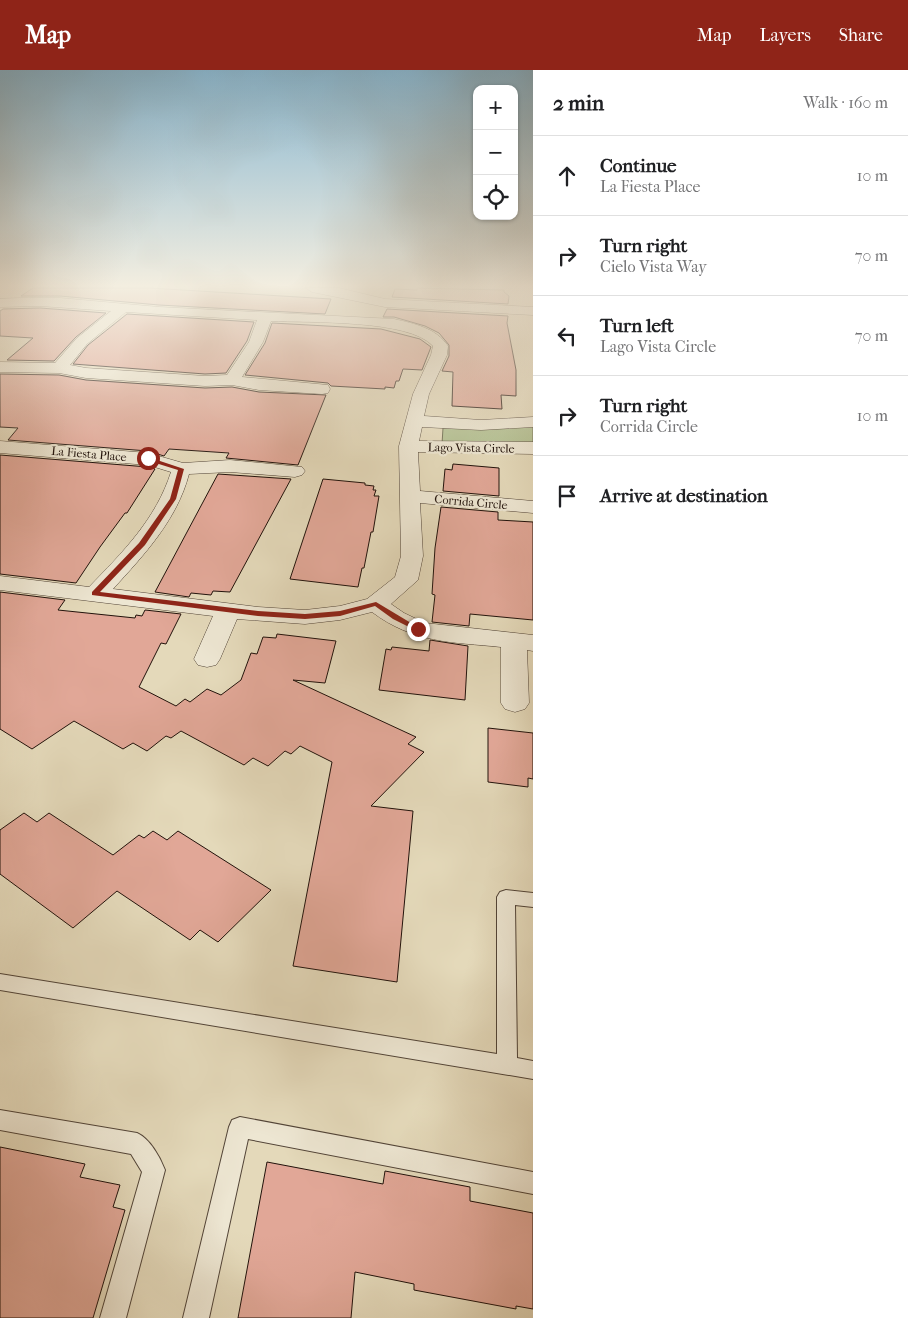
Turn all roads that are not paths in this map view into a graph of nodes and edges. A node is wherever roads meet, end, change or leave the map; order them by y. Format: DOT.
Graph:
graph roads {
  1 [pos="78,346"];
  2 [pos="255,346"];
  3 [pos="441,346"];
  4 [pos="0,366"];
  5 [pos="59,368"];
  6 [pos="232,380"];
  7 [pos="322,389"];
  8 [pos="413,421"];
  9 [pos="533,422"];
  10 [pos="408,446"];
  11 [pos="0,447"];
  12 [pos="533,448"];
  13 [pos="182,469"];
  14 [pos="295,470"];
  15 [pos="410,496"];
  16 [pos="533,507"];
  17 [pos="0,583"];
  18 [pos="95,594"];
  19 [pos="376,604"];
  20 [pos="228,610"];
  21 [pos="524,642"];
  22 [pos="207,659"];
  23 [pos="515,703"];
  24 [pos="533,900"];
  25 [pos="0,982"];
  26 [pos="507,1065"];
  27 [pos="533,1070"];
  28 [pos="0,1120"];
  29 [pos="533,1183"];
  30 [pos="113,1318"];
  31 [pos="196,1318"];
  1 -- 5 [label="street"];
  2 -- 6 [label="street"];
  3 -- 8 [label="street, Lago Vista Circle"];
  4 -- 5 [label="street"];
  5 -- 6 [label="street"];
  6 -- 7 [label="street"];
  8 -- 9 [label="street, Lago Vista Circle"];
  8 -- 10 [label="street, Lago Vista Circle"];
  10 -- 12 [label="street, Lago Vista Circle"];
  10 -- 15 [label="street, Lago Vista Circle"];
  11 -- 13 [label="street, La Fiesta Place"];
  13 -- 14 [label="street, La Fiesta Place"];
  13 -- 18 [label="street"];
  15 -- 16 [label="street, Corrida Circle"];
  15 -- 19 [label="street, Lago Vista Circle"];
  17 -- 18 [label="street, Lago Vista Circle"];
  18 -- 20 [label="street, Lago Vista Circle"];
  19 -- 20 [label="street, Lago Vista Circle"];
  19 -- 21 [label="street"];
  20 -- 22 [label="street"];
  21 -- 23 [label="street"];
  24 -- 26 [label="lane"];
  25 -- 26 [label="lane"];
  26 -- 27 [label="lane"];
  28 -- 30 [label="lane"];
  29 -- 31 [label="lane"];
}
